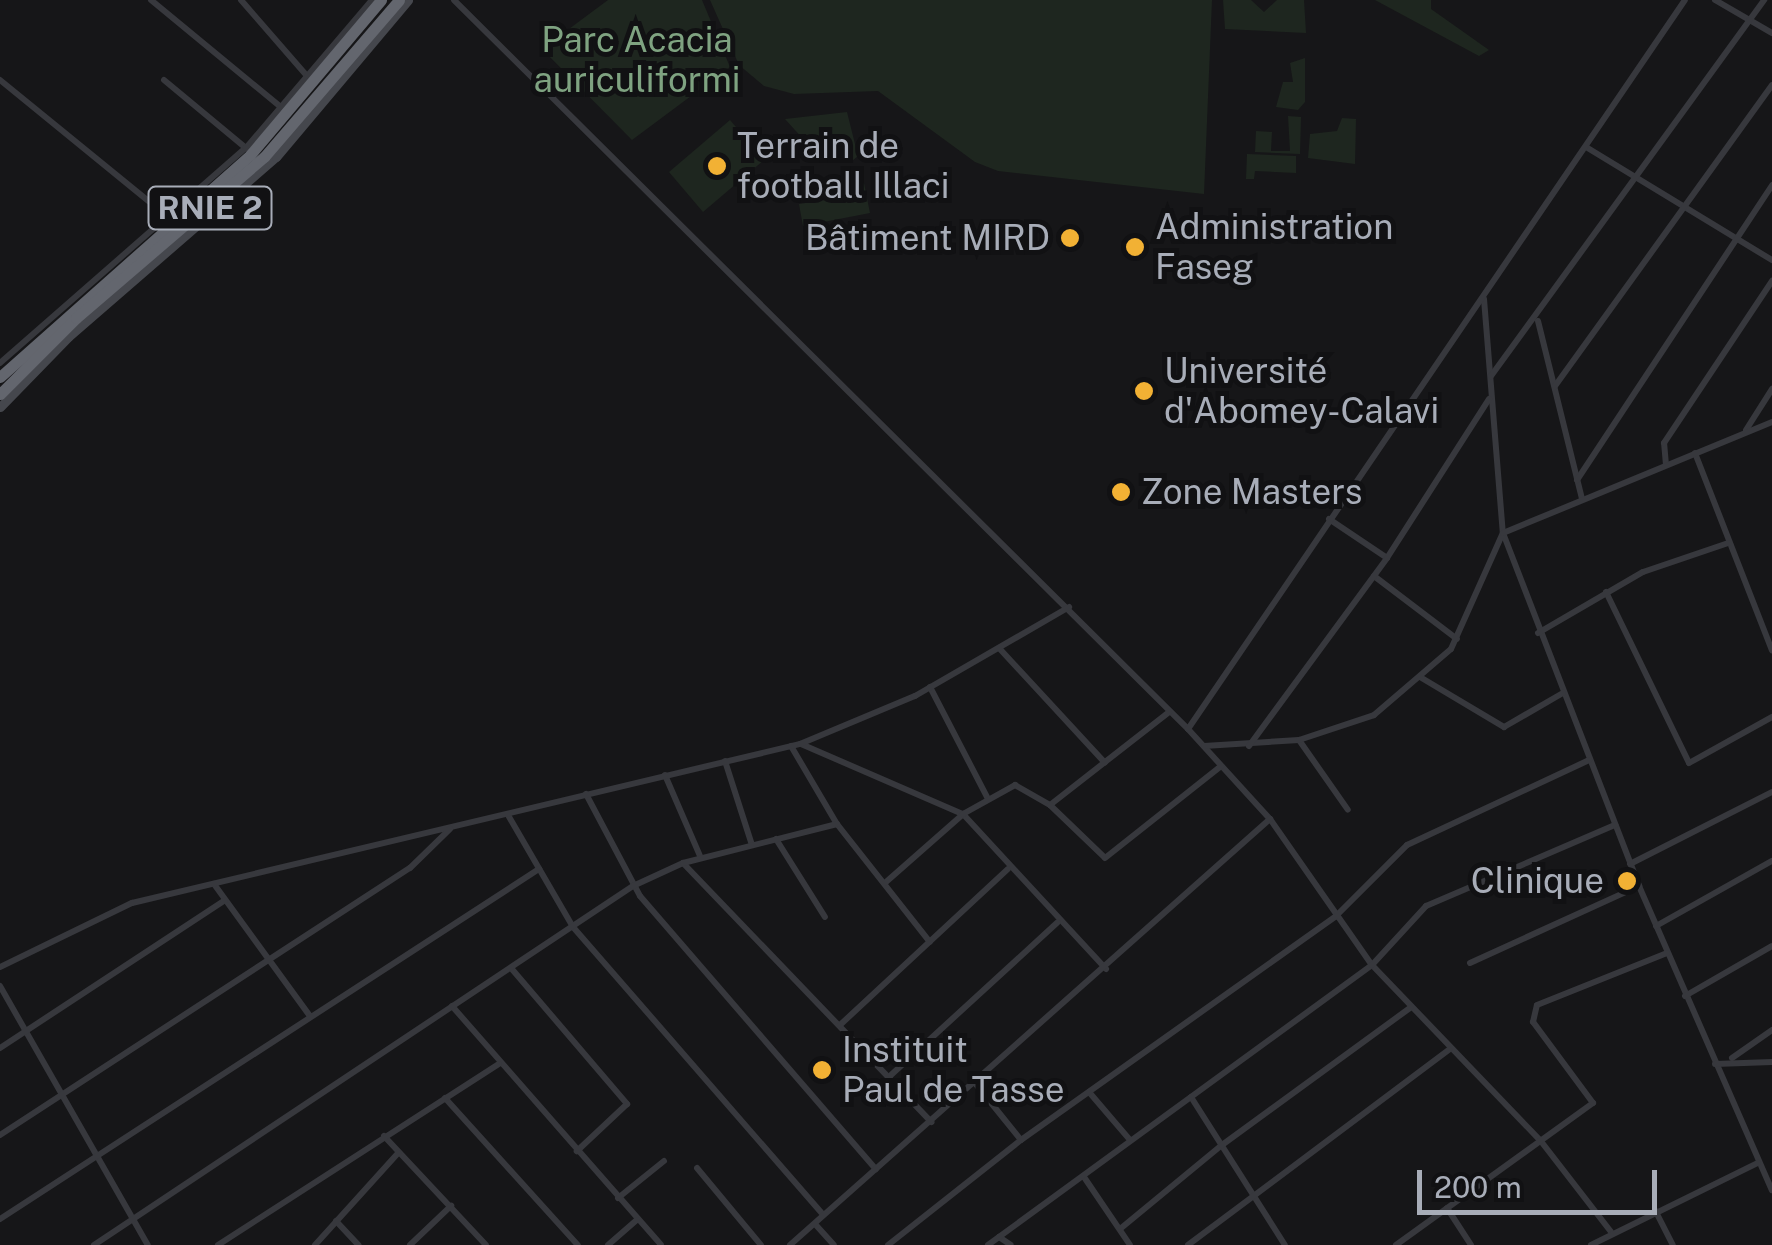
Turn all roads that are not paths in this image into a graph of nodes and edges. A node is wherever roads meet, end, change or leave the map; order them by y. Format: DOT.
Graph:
graph roads {
  1 [pos="151,0"];
  2 [pos="240,0"];
  3 [pos="372,0"];
  4 [pos="381,0"];
  5 [pos="398,0"];
  6 [pos="408,0"];
  7 [pos="454,0"];
  8 [pos="1685,0"];
  9 [pos="1716,0"];
  10 [pos="1764,0"];
  11 [pos="1750,19"];
  12 [pos="1772,33"];
  13 [pos="308,78"];
  14 [pos="0,80"];
  15 [pos="164,80"];
  16 [pos="1772,85"];
  17 [pos="282,108"];
  18 [pos="1586,147"];
  19 [pos="246,148"];
  20 [pos="1635,179"];
  21 [pos="1772,186"];
  22 [pos="1684,208"];
  23 [pos="168,217"];
  24 [pos="1733,236"];
  25 [pos="1772,260"];
  26 [pos="1772,281"];
  27 [pos="1484,298"];
  28 [pos="1537,320"];
  29 [pos="0,363"];
  30 [pos="1490,376"];
  31 [pos="0,377"];
  32 [pos="1555,386"];
  33 [pos="1772,388"];
  34 [pos="0,394"];
  35 [pos="1490,398"];
  36 [pos="0,407"];
  37 [pos="1772,422"];
  38 [pos="1745,432"];
  39 [pos="1695,453"];
  40 [pos="1666,465"];
  41 [pos="1577,480"];
  42 [pos="1582,499"];
  43 [pos="1329,519"];
  44 [pos="1503,533"];
  45 [pos="1728,542"];
  46 [pos="1387,558"];
  47 [pos="1374,576"];
  48 [pos="1606,592"];
  49 [pos="1069,606"];
  50 [pos="1538,633"];
  51 [pos="1457,639"];
  52 [pos="999,648"];
  53 [pos="1772,651"];
  54 [pos="1420,677"];
  55 [pos="930,687"];
  56 [pos="1563,692"];
  57 [pos="1169,712"];
  58 [pos="1772,717"];
  59 [pos="1188,730"];
  60 [pos="1300,740"];
  61 [pos="796,745"];
  62 [pos="1203,746"];
  63 [pos="1249,746"];
  64 [pos="1589,760"];
  65 [pos="725,761"];
  66 [pos="1106,764"];
  67 [pos="1221,766"];
  68 [pos="665,775"];
  69 [pos="1772,792"];
  70 [pos="586,794"];
  71 [pos="988,799"];
  72 [pos="1050,805"];
  73 [pos="1348,810"];
  74 [pos="962,814"];
  75 [pos="508,815"];
  76 [pos="1270,819"];
  77 [pos="837,824"];
  78 [pos="1615,825"];
  79 [pos="450,828"];
  80 [pos="776,839"];
  81 [pos="752,845"];
  82 [pos="701,858"];
  83 [pos="1772,861"];
  84 [pos="683,863"];
  85 [pos="1630,864"];
  86 [pos="539,869"];
  87 [pos="1008,869"];
  88 [pos="886,882"];
  89 [pos="214,884"];
  90 [pos="633,886"];
  91 [pos="1638,886"];
  92 [pos="225,900"];
  93 [pos="1335,917"];
  94 [pos="826,918"];
  95 [pos="1058,922"];
  96 [pos="1656,926"];
  97 [pos="574,927"];
  98 [pos="930,942"];
  99 [pos="1772,946"];
  100 [pos="1667,952"];
  101 [pos="266,956"];
  102 [pos="1470,964"];
  103 [pos="1372,965"];
  104 [pos="0,967"];
  105 [pos="511,968"];
  106 [pos="1106,968"];
  107 [pos="0,986"];
  108 [pos="1684,996"];
  109 [pos="452,1006"];
  110 [pos="1410,1008"];
  111 [pos="310,1016"];
  112 [pos="840,1025"];
  113 [pos="1772,1030"];
  114 [pos="25,1031"];
  115 [pos="0,1048"];
  116 [pos="1450,1050"];
  117 [pos="1731,1059"];
  118 [pos="1772,1062"];
  119 [pos="499,1064"];
  120 [pos="1715,1064"];
  121 [pos="891,1076"];
  122 [pos="975,1083"];
  123 [pos="1088,1092"];
  124 [pos="62,1093"];
  125 [pos="445,1097"];
  126 [pos="1191,1097"];
  127 [pos="931,1122"];
  128 [pos="0,1135"];
  129 [pos="384,1136"];
  130 [pos="1021,1140"];
  131 [pos="1130,1140"];
  132 [pos="1540,1140"];
  133 [pos="1222,1145"];
  134 [pos="577,1151"];
  135 [pos="398,1154"];
  136 [pos="96,1156"];
  137 [pos="664,1161"];
  138 [pos="1758,1163"];
  139 [pos="697,1168"];
  140 [pos="876,1169"];
  141 [pos="1084,1177"];
  142 [pos="1772,1190"];
  143 [pos="618,1198"];
  144 [pos="1256,1200"];
  145 [pos="451,1206"];
  146 [pos="1446,1208"];
  147 [pos="1655,1210"];
  148 [pos="824,1215"];
  149 [pos="0,1219"];
  150 [pos="134,1219"];
  151 [pos="638,1220"];
  152 [pos="336,1221"];
  153 [pos="815,1224"];
  154 [pos="1120,1229"];
  155 [pos="1611,1232"];
  156 [pos="999,1237"];
  157 [pos="94,1245"];
  158 [pos="148,1245"];
  159 [pos="218,1245"];
  160 [pos="315,1245"];
  161 [pos="358,1245"];
  162 [pos="410,1245"];
  163 [pos="486,1245"];
  164 [pos="578,1245"];
  165 [pos="608,1245"];
  166 [pos="661,1245"];
  167 [pos="761,1245"];
  168 [pos="790,1245"];
  169 [pos="834,1245"];
  170 [pos="888,1245"];
  171 [pos="988,1245"];
  172 [pos="1011,1245"];
  173 [pos="1130,1245"];
  174 [pos="1188,1245"];
  175 [pos="1285,1245"];
  176 [pos="1396,1245"];
  177 [pos="1471,1245"];
  178 [pos="1591,1245"];
  179 [pos="1673,1245"];
  1 -- 17 [label="street"];
  2 -- 13 [label="street"];
  3 -- 13 [label="street"];
  4 -- 31 [label="highway, RNIE 2 / RNIE 2"];
  5 -- 34 [label="highway, RNIE 2 / RNIE 2"];
  6 -- 36 [label="street"];
  7 -- 49 [label="street"];
  8 -- 18 [label="street"];
  9 -- 11 [label="street"];
  10 -- 11 [label="street"];
  11 -- 12 [label="street"];
  11 -- 20 [label="street"];
  13 -- 17 [label="street"];
  14 -- 23 [label="street"];
  15 -- 19 [label="street"];
  16 -- 22 [label="street"];
  17 -- 19 [label="street"];
  18 -- 20 [label="street"];
  18 -- 27 [label="street"];
  19 -- 23 [label="street"];
  20 -- 22 [label="street"];
  20 -- 28 [label="street"];
  21 -- 24 [label="street"];
  22 -- 24 [label="street"];
  22 -- 32 [label="street"];
  23 -- 29 [label="street"];
  24 -- 25 [label="street"];
  24 -- 41 [label="street"];
  26 -- 40 [label="street"];
  27 -- 30 [label="street"];
  27 -- 43 [label="street"];
  28 -- 30 [label="street"];
  28 -- 32 [label="street"];
  30 -- 35 [label="street"];
  32 -- 41 [label="street"];
  33 -- 38 [label="street"];
  35 -- 44 [label="street"];
  35 -- 46 [label="street"];
  37 -- 38 [label="street"];
  38 -- 39 [label="street"];
  39 -- 40 [label="street"];
  39 -- 45 [label="street"];
  40 -- 42 [label="street"];
  41 -- 42 [label="street"];
  42 -- 44 [label="street"];
  43 -- 46 [label="street"];
  43 -- 59 [label="street"];
  44 -- 50 [label="street"];
  44 -- 51 [label="street"];
  45 -- 48 [label="street"];
  45 -- 53 [label="street"];
  46 -- 47 [label="street"];
  47 -- 51 [label="street"];
  47 -- 63 [label="street"];
  48 -- 50 [label="street"];
  48 -- 58 [label="street"];
  49 -- 52 [label="street"];
  49 -- 57 [label="street"];
  50 -- 56 [label="street"];
  51 -- 54 [label="street"];
  52 -- 55 [label="street"];
  52 -- 66 [label="street"];
  54 -- 56 [label="street"];
  54 -- 60 [label="street"];
  55 -- 61 [label="street"];
  55 -- 71 [label="street"];
  56 -- 64 [label="street"];
  57 -- 59 [label="street"];
  57 -- 66 [label="street"];
  59 -- 62 [label="street"];
  60 -- 63 [label="street"];
  60 -- 73 [label="street"];
  61 -- 65 [label="street"];
  61 -- 74 [label="street"];
  61 -- 77 [label="street"];
  62 -- 63 [label="street"];
  62 -- 67 [label="street"];
  64 -- 78 [label="street"];
  64 -- 93 [label="street"];
  65 -- 68 [label="street"];
  65 -- 81 [label="street"];
  66 -- 72 [label="street"];
  67 -- 72 [label="street"];
  67 -- 76 [label="street"];
  68 -- 70 [label="street"];
  68 -- 82 [label="street"];
  69 -- 85 [label="street"];
  70 -- 75 [label="street"];
  70 -- 90 [label="street"];
  71 -- 72 [label="street"];
  71 -- 74 [label="street"];
  74 -- 87 [label="street"];
  74 -- 88 [label="street"];
  75 -- 79 [label="street"];
  75 -- 86 [label="street"];
  76 -- 93 [label="street"];
  76 -- 106 [label="street"];
  77 -- 80 [label="street"];
  77 -- 88 [label="street"];
  78 -- 85 [label="street"];
  78 -- 103 [label="street"];
  79 -- 89 [label="street"];
  79 -- 101 [label="street"];
  80 -- 81 [label="street"];
  80 -- 94 [label="street"];
  81 -- 82 [label="street"];
  82 -- 84 [label="street"];
  83 -- 96 [label="street"];
  84 -- 90 [label="street"];
  84 -- 112 [label="street"];
  85 -- 91 [label="street"];
  86 -- 97 [label="street"];
  86 -- 111 [label="street"];
  87 -- 95 [label="street"];
  87 -- 98 [label="street"];
  88 -- 98 [label="street"];
  89 -- 92 [label="street"];
  89 -- 104 [label="street"];
  90 -- 97 [label="street"];
  90 -- 140 [label="street"];
  91 -- 96 [label="street"];
  91 -- 102 [label="street"];
  92 -- 101 [label="street"];
  92 -- 114 [label="street"];
  93 -- 103 [label="street"];
  93 -- 123 [label="street"];
  95 -- 106 [label="street"];
  95 -- 121 [label="street"];
  96 -- 100 [label="street"];
  97 -- 105 [label="street"];
  97 -- 148 [label="street"];
  98 -- 112 [label="street"];
  99 -- 108 [label="street"];
  100 -- 108 [label="street"];
  100 -- 132 [label="street"];
  101 -- 111 [label="street"];
  101 -- 124 [label="street"];
  103 -- 110 [label="street"];
  103 -- 126 [label="street"];
  105 -- 109 [label="street"];
  105 -- 134 [label="street"];
  106 -- 122 [label="street"];
  107 -- 114 [label="street"];
  108 -- 120 [label="street"];
  109 -- 119 [label="street"];
  109 -- 150 [label="street"];
  110 -- 116 [label="street"];
  110 -- 133 [label="street"];
  111 -- 136 [label="street"];
  112 -- 121 [label="street"];
  113 -- 117 [label="street"];
  114 -- 115 [label="street"];
  114 -- 124 [label="street"];
  116 -- 132 [label="street"];
  116 -- 144 [label="street"];
  117 -- 118 [label="street"];
  117 -- 120 [label="street"];
  119 -- 125 [label="street"];
  119 -- 134 [label="street"];
  120 -- 138 [label="street"];
  121 -- 127 [label="street"];
  122 -- 127 [label="street"];
  122 -- 130 [label="street"];
  123 -- 130 [label="street"];
  123 -- 131 [label="street"];
  124 -- 128 [label="street"];
  124 -- 136 [label="street"];
  125 -- 129 [label="street"];
  125 -- 164 [label="street"];
  126 -- 131 [label="street"];
  126 -- 133 [label="street"];
  127 -- 140 [label="street"];
  129 -- 135 [label="street"];
  129 -- 159 [label="street"];
  130 -- 170 [label="street"];
  131 -- 141 [label="street"];
  132 -- 146 [label="street"];
  132 -- 155 [label="street"];
  133 -- 144 [label="street"];
  133 -- 154 [label="street"];
  134 -- 143 [label="street"];
  135 -- 145 [label="street"];
  135 -- 152 [label="street"];
  136 -- 149 [label="street"];
  136 -- 150 [label="street"];
  137 -- 143 [label="street"];
  138 -- 142 [label="street"];
  138 -- 147 [label="street"];
  139 -- 167 [label="street"];
  140 -- 148 [label="street"];
  141 -- 154 [label="street"];
  141 -- 156 [label="street"];
  143 -- 151 [label="street"];
  144 -- 174 [label="street"];
  144 -- 175 [label="street"];
  145 -- 162 [label="street"];
  145 -- 163 [label="street"];
  146 -- 176 [label="street"];
  146 -- 177 [label="street"];
  147 -- 155 [label="street"];
  147 -- 179 [label="street"];
  148 -- 153 [label="street"];
  150 -- 157 [label="street"];
  150 -- 158 [label="street"];
  151 -- 165 [label="street"];
  151 -- 166 [label="street"];
  152 -- 160 [label="street"];
  152 -- 161 [label="street"];
  153 -- 168 [label="street"];
  153 -- 169 [label="street"];
  154 -- 173 [label="street"];
  155 -- 178 [label="street"];
  156 -- 171 [label="street"];
  156 -- 172 [label="street"];
}
